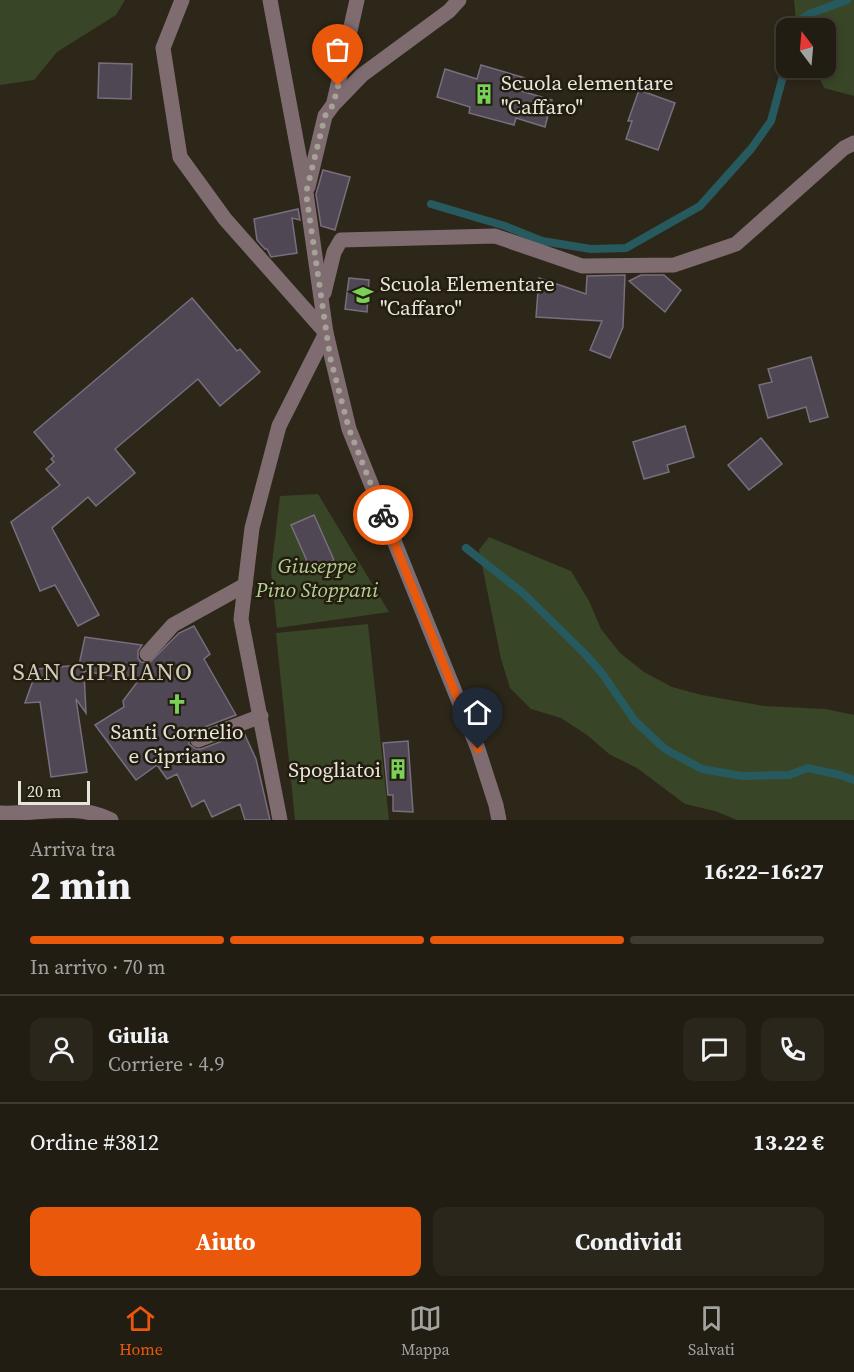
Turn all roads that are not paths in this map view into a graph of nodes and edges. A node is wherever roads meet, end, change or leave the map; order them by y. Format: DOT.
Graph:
graph roads {
  1 [pos="182,0"];
  2 [pos="270,0"];
  3 [pos="357,0"];
  4 [pos="459,0"];
  5 [pos="333,105"];
  6 [pos="854,143"];
  7 [pos="306,193"];
  8 [pos="322,302"];
  9 [pos="326,333"];
  10 [pos="245,585"];
  11 [pos="147,654"];
  12 [pos="261,716"];
  13 [pos="198,740"];
  14 [pos="0,813"];
  15 [pos="111,820"];
  16 [pos="280,820"];
  17 [pos="499,820"];
  1 -- 9 [label="street"];
  2 -- 7 [label="street"];
  3 -- 5 [label="street"];
  4 -- 5 [label="street"];
  5 -- 7 [label="street"];
  6 -- 8 [label="street"];
  7 -- 8 [label="street"];
  8 -- 9 [label="street"];
  9 -- 10 [label="street"];
  9 -- 17 [label="street"];
  10 -- 11 [label="street"];
  10 -- 12 [label="street"];
  12 -- 13 [label="street"];
  12 -- 16 [label="street"];
  14 -- 15 [label="street"];
}
